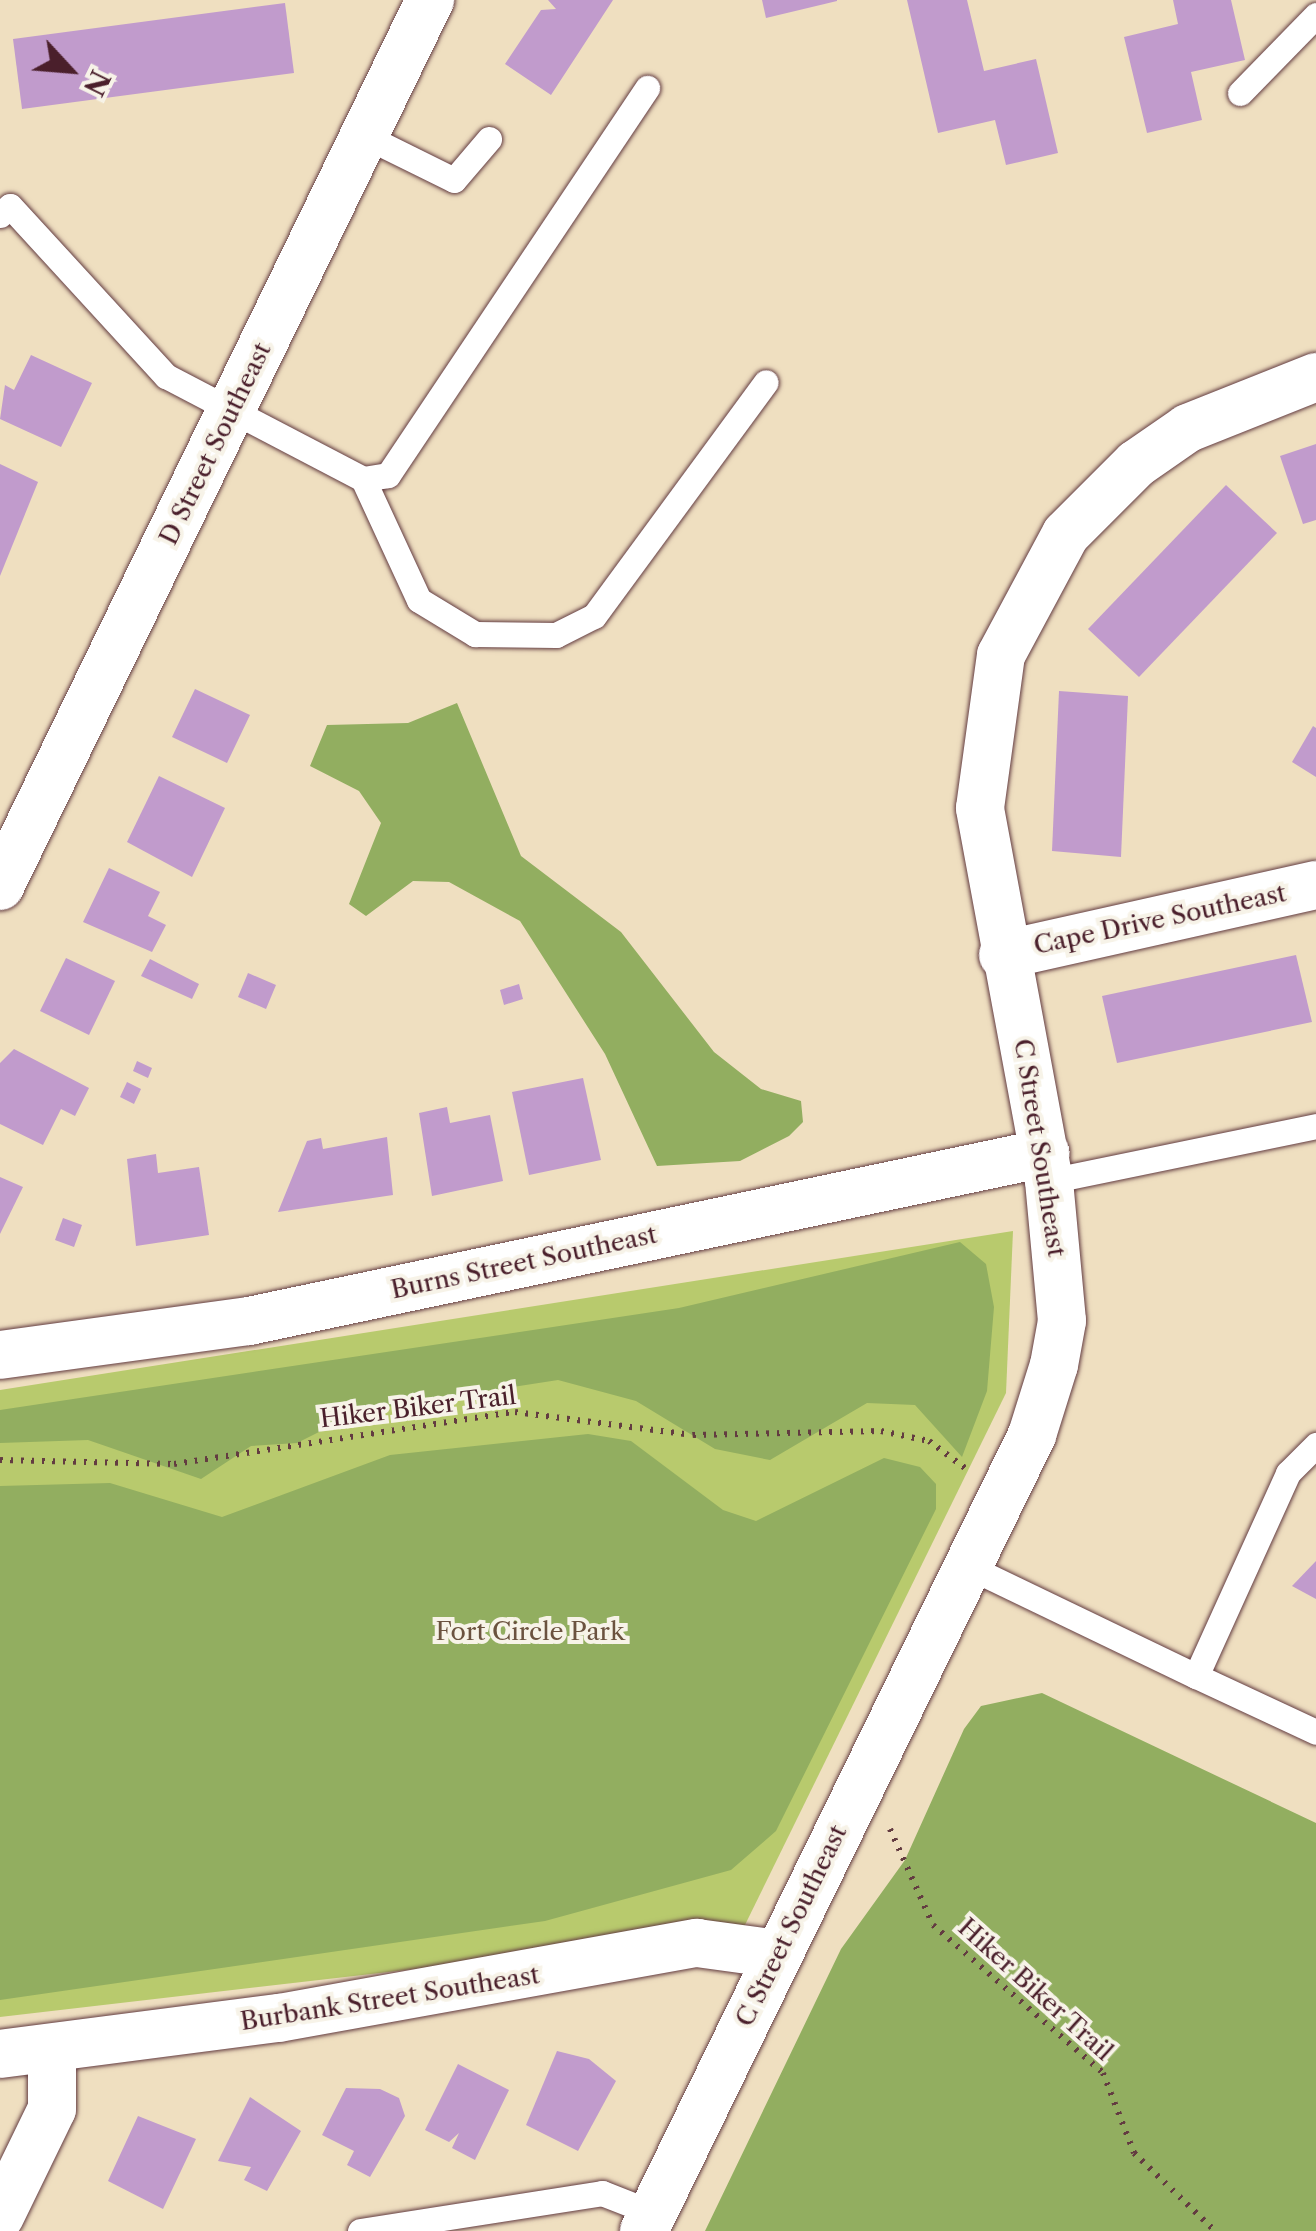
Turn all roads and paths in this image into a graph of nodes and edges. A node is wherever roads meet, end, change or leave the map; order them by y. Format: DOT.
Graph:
graph roads {
  1 [pos="430,0"];
  2 [pos="1316,15"];
  3 [pos="647,88"];
  4 [pos="1240,93"];
  5 [pos="365,136"];
  6 [pos="489,139"];
  7 [pos="0,215"];
  8 [pos="1316,376"];
  9 [pos="766,382"];
  10 [pos="234,408"];
  11 [pos="362,479"];
  12 [pos="1316,885"];
  13 [pos="0,886"];
  14 [pos="1004,954"];
  15 [pos="1316,1126"];
  16 [pos="1047,1167"];
  17 [pos="0,1355"];
  18 [pos="1316,1445"];
  19 [pos="0,1460"];
  20 [pos="1004,1493"];
  21 [pos="967,1566"];
  22 [pos="1196,1676"];
  23 [pos="1316,1732"];
  24 [pos="854,1798"];
  25 [pos="778,1954"];
  26 [pos="52,2049"];
  27 [pos="0,2054"];
  28 [pos="0,2216"];
  29 [pos="648,2222"];
  30 [pos="0,2225"];
  31 [pos="14,2231"];
  32 [pos="360,2231"];
  33 [pos="1216,2231"];
  1 -- 5 [label="street, D Street Southeast"];
  2 -- 4 [label="lane"];
  3 -- 11 [label="lane"];
  5 -- 6 [label="lane"];
  5 -- 10 [label="street, D Street Southeast"];
  7 -- 10 [label="lane"];
  8 -- 14 [label="street, C Street Southeast"];
  9 -- 11 [label="lane"];
  10 -- 11 [label="lane"];
  10 -- 13 [label="street, D Street Southeast"];
  12 -- 14 [label="street, Cape Drive Southeast"];
  14 -- 16 [label="street, C Street Southeast"];
  15 -- 16 [label="lane"];
  16 -- 17 [label="street, Burns Street Southeast"];
  16 -- 20 [label="street, C Street Southeast"];
  18 -- 22 [label="lane"];
  19 -- 20 [label="path, Hiker Biker Trail"];
  20 -- 21 [label="street, C Street Southeast"];
  21 -- 22 [label="lane"];
  21 -- 24 [label="street, C Street Southeast"];
  22 -- 23 [label="lane"];
  24 -- 25 [label="street, C Street Southeast"];
  24 -- 33 [label="path, Hiker Biker Trail"];
  25 -- 26 [label="street, Burbank Street Southeast"];
  25 -- 29 [label="street, C Street Southeast"];
  26 -- 27 [label="street, Burbank Street Southeast"];
  26 -- 28 [label="street"];
  29 -- 32 [label="lane"];
  30 -- 31 [label="lane"];
}
